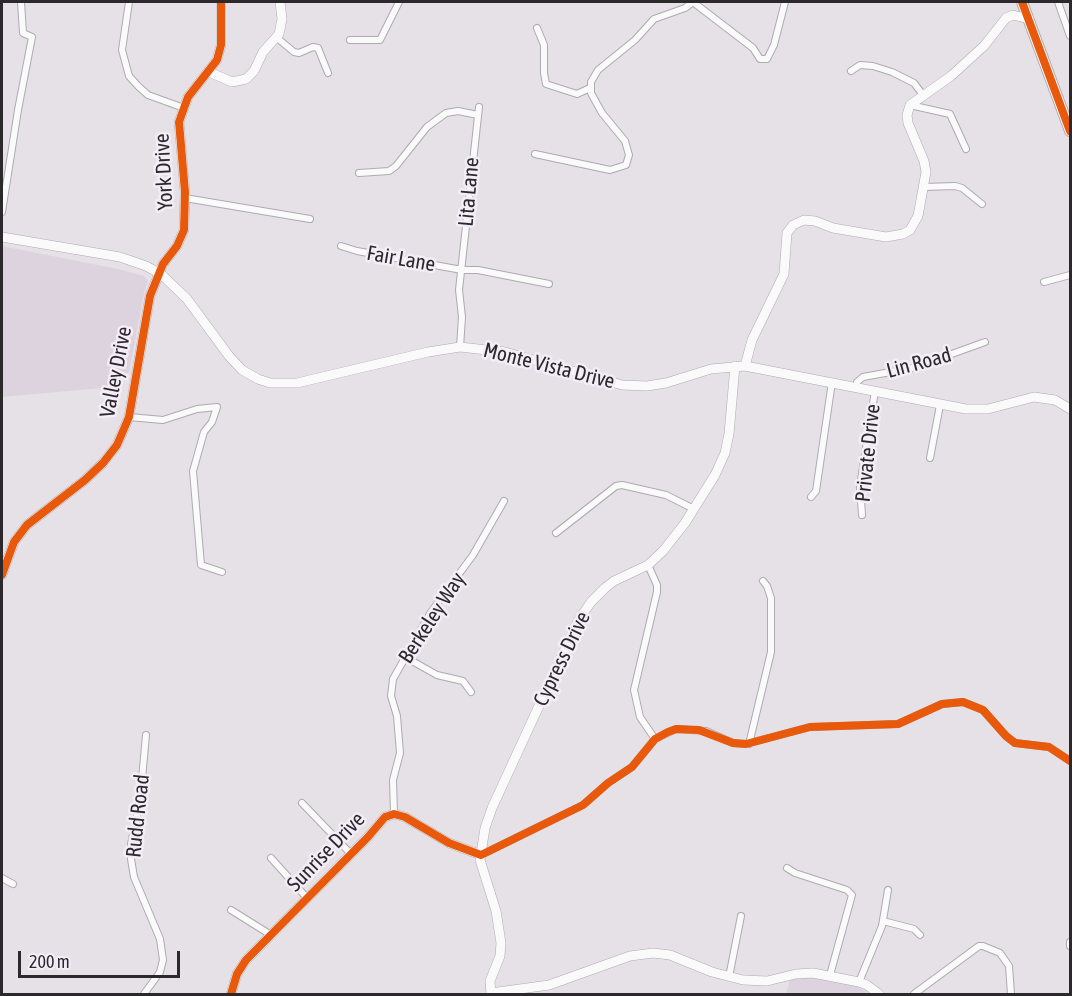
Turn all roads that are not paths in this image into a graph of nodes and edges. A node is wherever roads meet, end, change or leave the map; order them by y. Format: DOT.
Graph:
graph roads {
  1 [pos="21,2"];
  2 [pos="129,2"];
  3 [pos="221,2"];
  4 [pos="280,2"];
  5 [pos="399,2"];
  6 [pos="693,2"];
  7 [pos="785,2"];
  8 [pos="1023,2"];
  9 [pos="1059,2"];
  10 [pos="1029,19"];
  11 [pos="537,28"];
  12 [pos="1071,36"];
  13 [pos="276,38"];
  14 [pos="350,40"];
  15 [pos="851,70"];
  16 [pos="209,72"];
  17 [pos="328,74"];
  18 [pos="590,88"];
  19 [pos="923,95"];
  20 [pos="910,105"];
  21 [pos="184,108"];
  22 [pos="1071,131"];
  23 [pos="966,149"];
  24 [pos="535,154"];
  25 [pos="359,173"];
  26 [pos="924,187"];
  27 [pos="185,198"];
  28 [pos="981,204"];
  29 [pos="2,212"];
  30 [pos="310,219"];
  31 [pos="2,237"];
  32 [pos="341,246"];
  33 [pos="462,270"];
  34 [pos="160,274"];
  35 [pos="1071,275"];
  36 [pos="1044,282"];
  37 [pos="549,284"];
  38 [pos="985,342"];
  39 [pos="460,347"];
  40 [pos="740,366"];
  41 [pos="832,382"];
  42 [pos="856,387"];
  43 [pos="875,391"];
  44 [pos="940,405"];
  45 [pos="1071,410"];
  46 [pos="129,417"];
  47 [pos="930,458"];
  48 [pos="811,497"];
  49 [pos="504,501"];
  50 [pos="694,509"];
  51 [pos="862,515"];
  52 [pos="556,533"];
  53 [pos="648,565"];
  54 [pos="222,572"];
  55 [pos="2,575"];
  56 [pos="763,581"];
  57 [pos="405,657"];
  58 [pos="471,692"];
  59 [pos="146,735"];
  60 [pos="655,739"];
  61 [pos="750,744"];
  62 [pos="1071,761"];
  63 [pos="302,803"];
  64 [pos="394,814"];
  65 [pos="350,853"];
  66 [pos="481,855"];
  67 [pos="272,858"];
  68 [pos="787,868"];
  69 [pos="2,878"];
  70 [pos="13,884"];
  71 [pos="888,890"];
  72 [pos="307,898"];
  73 [pos="231,910"];
  74 [pos="741,916"];
  75 [pos="883,921"];
  76 [pos="271,934"];
  77 [pos="920,935"];
  78 [pos="830,975"];
  79 [pos="729,977"];
  80 [pos="859,982"];
  81 [pos="144,994"];
  82 [pos="231,994"];
  83 [pos="491,994"];
  84 [pos="879,994"];
  85 [pos="914,994"];
  86 [pos="1011,994"];
  1 -- 29 [label="street"];
  2 -- 21 [label="street"];
  3 -- 16 [label="main road, York Drive"];
  4 -- 13 [label="main road"];
  5 -- 14 [label="street"];
  6 -- 7 [label="street"];
  6 -- 18 [label="street"];
  8 -- 10 [label="main road"];
  9 -- 12 [label="street"];
  10 -- 19 [label="main road"];
  10 -- 22 [label="main road"];
  11 -- 18 [label="street"];
  13 -- 16 [label="main road"];
  13 -- 17 [label="street"];
  15 -- 19 [label="street"];
  16 -- 21 [label="main road, York Drive"];
  18 -- 24 [label="street"];
  19 -- 20 [label="main road"];
  20 -- 23 [label="street"];
  20 -- 26 [label="main road, Cypress Drive"];
  21 -- 27 [label="main road, York Drive"];
  25 -- 33 [label="street, Lita Lane"];
  26 -- 28 [label="street"];
  26 -- 40 [label="main road, Cypress Drive"];
  27 -- 30 [label="street"];
  27 -- 34 [label="main road, York Drive"];
  31 -- 34 [label="main road, Monte Vista Drive"];
  32 -- 33 [label="street, Fair Lane"];
  33 -- 37 [label="street"];
  33 -- 39 [label="street, Lita Lane"];
  34 -- 39 [label="main road, Monte Vista Drive"];
  34 -- 46 [label="main road, Valley Drive"];
  35 -- 36 [label="street"];
  38 -- 42 [label="street, Lin Road"];
  39 -- 40 [label="main road, Monte Vista Drive"];
  40 -- 41 [label="main road, Monte Vista Drive"];
  40 -- 50 [label="main road, Cypress Drive"];
  41 -- 42 [label="main road, Monte Vista Drive"];
  41 -- 48 [label="street"];
  42 -- 43 [label="main road, Monte Vista Drive"];
  43 -- 44 [label="main road, Monte Vista Drive"];
  43 -- 51 [label="street, Private Drive"];
  44 -- 45 [label="main road, Monte Vista Drive"];
  44 -- 47 [label="street"];
  46 -- 54 [label="street"];
  46 -- 55 [label="main road, Valley Drive"];
  49 -- 57 [label="street, Berkeley Way"];
  50 -- 52 [label="street"];
  50 -- 53 [label="main road, Cypress Drive"];
  53 -- 60 [label="street"];
  53 -- 66 [label="main road, Cypress Drive"];
  56 -- 61 [label="street"];
  57 -- 58 [label="street"];
  57 -- 64 [label="street, Berkeley Way"];
  59 -- 81 [label="street, Rudd Road"];
  60 -- 61 [label="street"];
  60 -- 66 [label="street"];
  61 -- 62 [label="street"];
  63 -- 65 [label="street"];
  64 -- 65 [label="main road, Sunrise Drive"];
  64 -- 66 [label="main road, Sunrise Drive"];
  65 -- 72 [label="main road, Sunrise Drive"];
  66 -- 83 [label="main road"];
  67 -- 72 [label="street"];
  68 -- 78 [label="street"];
  69 -- 70 [label="street"];
  71 -- 75 [label="street"];
  72 -- 76 [label="main road, Sunrise Drive"];
  73 -- 76 [label="street"];
  74 -- 79 [label="street"];
  75 -- 77 [label="street"];
  75 -- 80 [label="street"];
  76 -- 82 [label="main road, Sunrise Drive"];
  78 -- 79 [label="main road"];
  78 -- 80 [label="main road"];
  79 -- 83 [label="main road"];
  80 -- 84 [label="main road"];
  85 -- 86 [label="street"];
}
